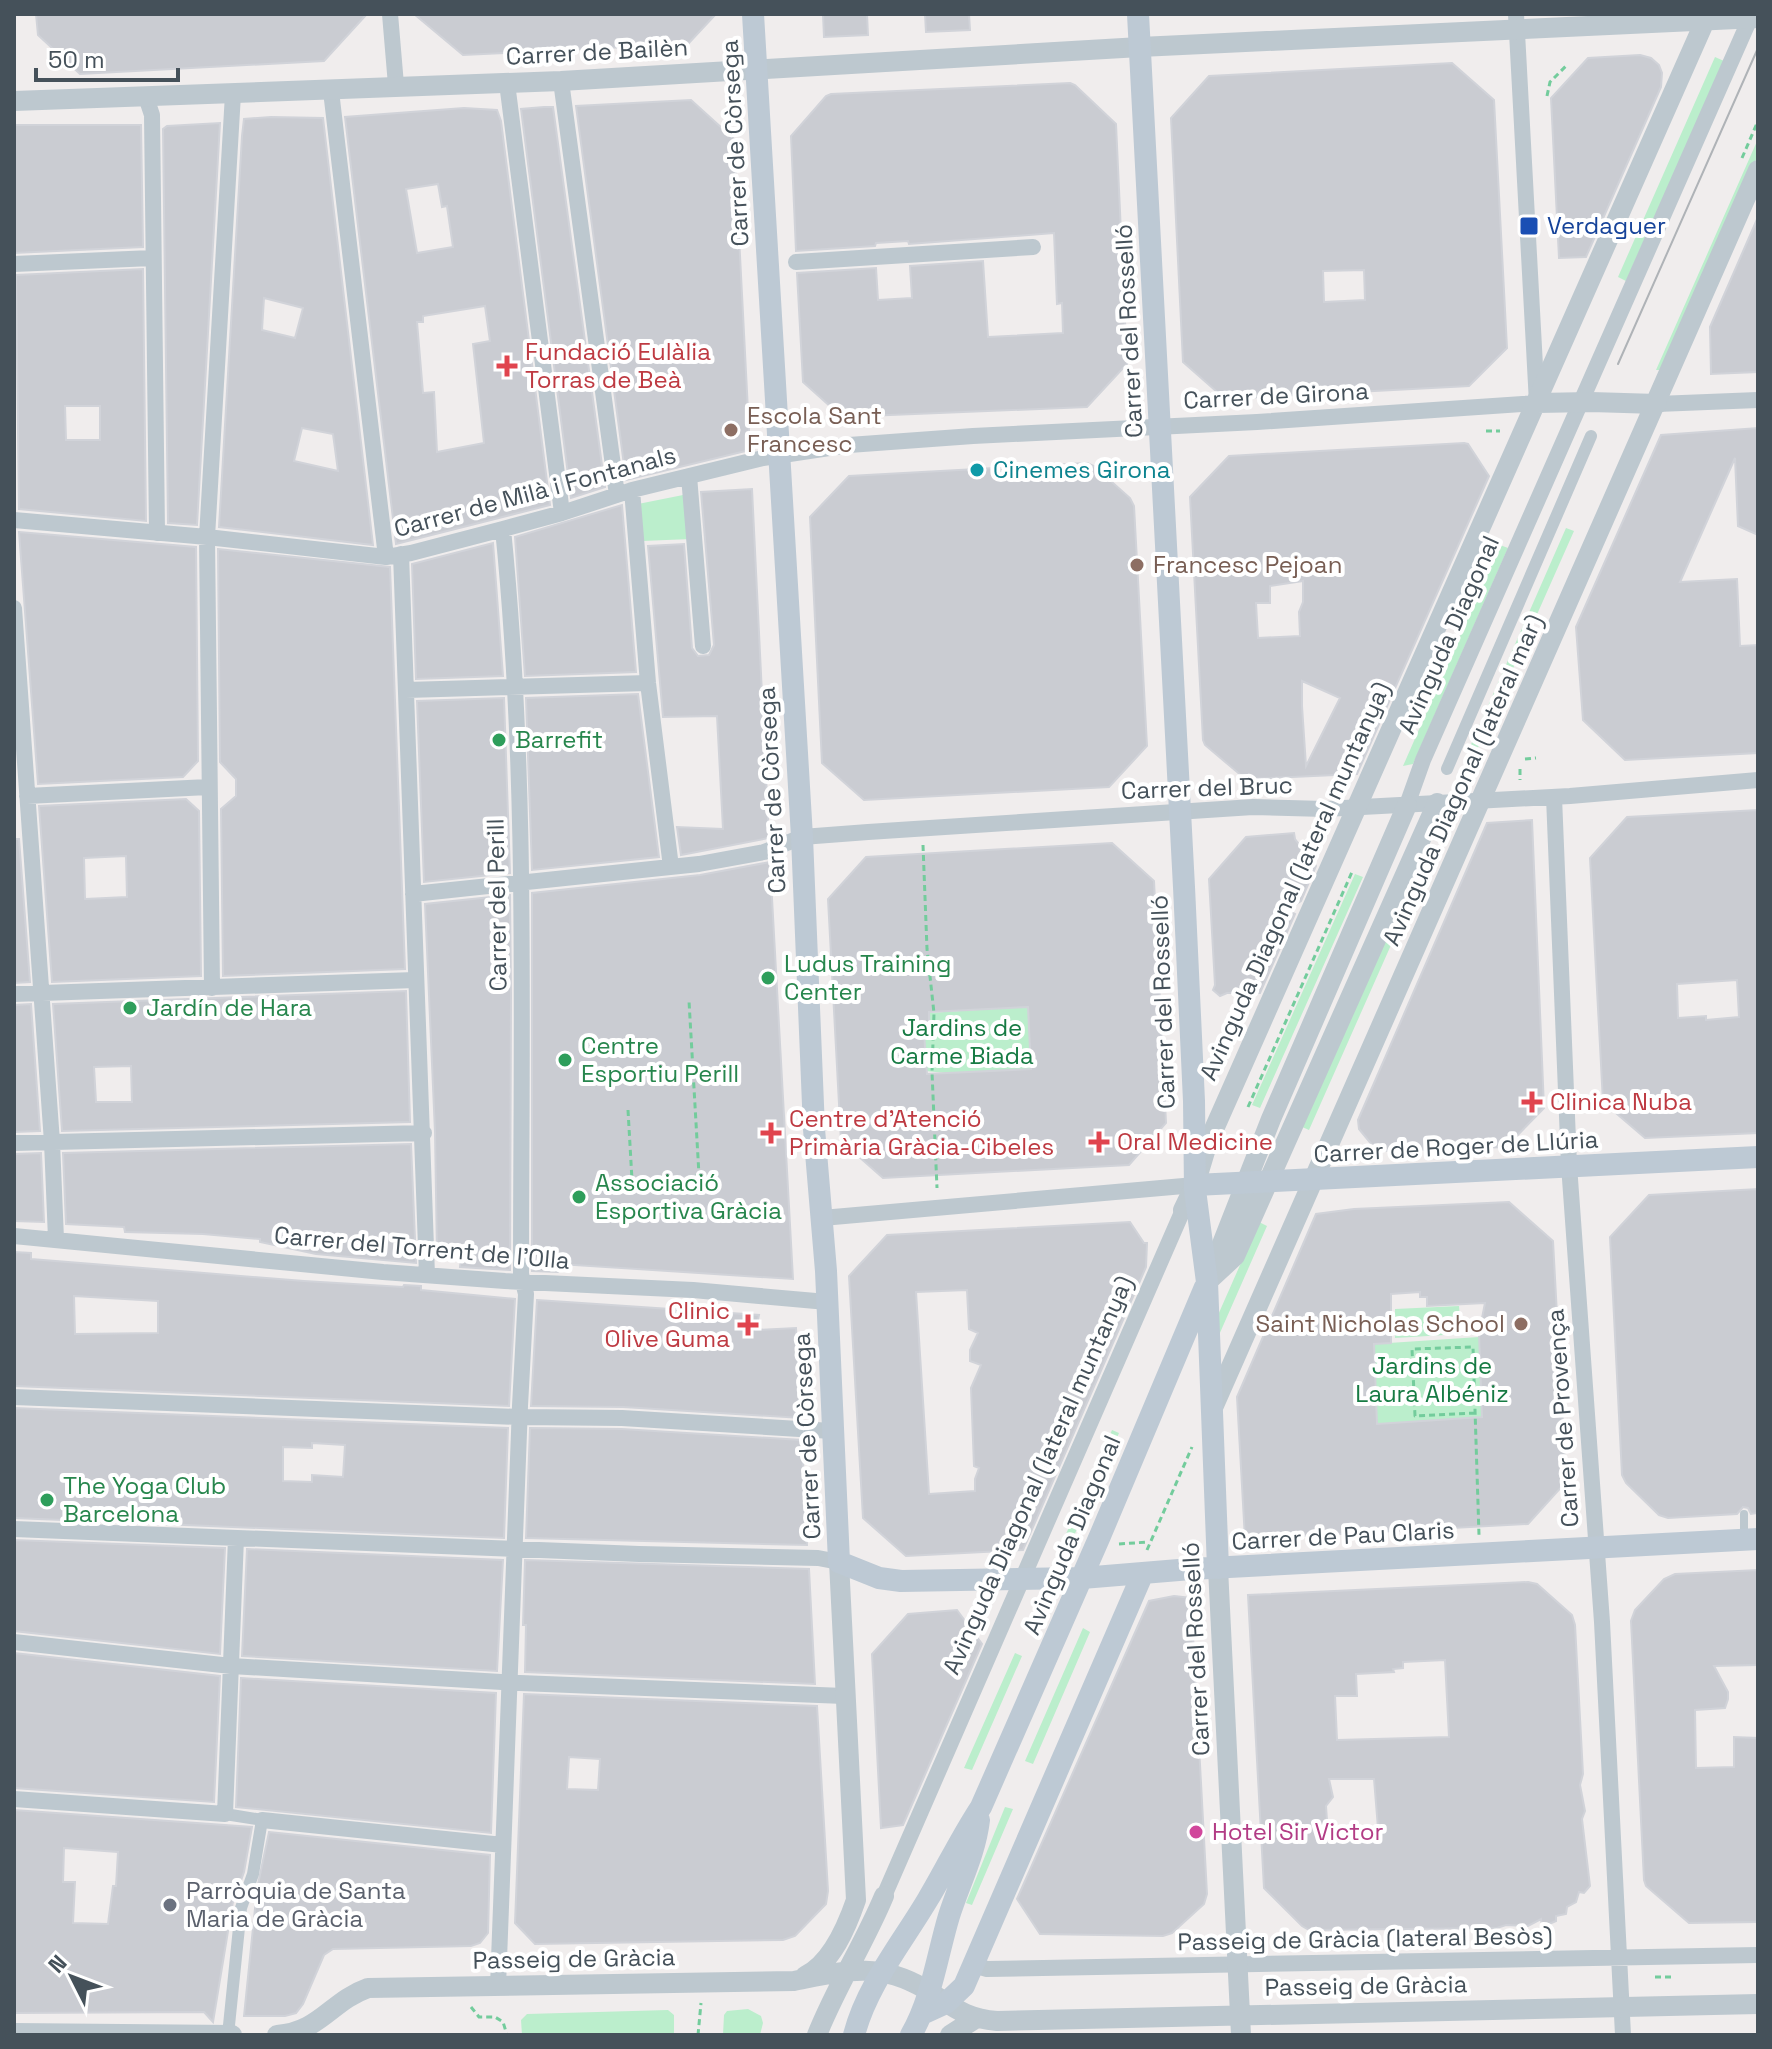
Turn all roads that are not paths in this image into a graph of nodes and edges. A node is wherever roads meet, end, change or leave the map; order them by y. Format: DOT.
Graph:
graph roads {
  1 [pos="390,14"];
  2 [pos="753,14"];
  3 [pos="1138,14"];
  4 [pos="1753,17"];
  5 [pos="1707,18"];
  6 [pos="1517,21"];
  7 [pos="1140,47"];
  8 [pos="756,69"];
  9 [pos="561,81"];
  10 [pos="507,83"];
  11 [pos="396,85"];
  12 [pos="331,91"];
  13 [pos="233,94"];
  14 [pos="146,97"];
  15 [pos="14,101"];
  16 [pos="1758,170"];
  17 [pos="1033,247"];
  18 [pos="152,258"];
  19 [pos="796,262"];
  20 [pos="14,264"];
  21 [pos="1758,400"];
  22 [pos="1581,402"];
  23 [pos="1537,403"];
  24 [pos="1657,404"];
  25 [pos="1160,427"];
  26 [pos="1591,436"];
  27 [pos="779,455"];
  28 [pos="689,476"];
  29 [pos="625,493"];
  30 [pos="562,513"];
  31 [pos="14,520"];
  32 [pos="503,529"];
  33 [pos="157,533"];
  34 [pos="207,537"];
  35 [pos="394,556"];
  36 [pos="14,608"];
  37 [pos="703,646"];
  38 [pos="648,683"];
  39 [pos="514,687"];
  40 [pos="406,690"];
  41 [pos="19,759"];
  42 [pos="1447,769"];
  43 [pos="1758,780"];
  44 [pos="208,787"];
  45 [pos="27,796"];
  46 [pos="1554,797"];
  47 [pos="1481,800"];
  48 [pos="1437,803"];
  49 [pos="1407,805"];
  50 [pos="1356,807"];
  51 [pos="1179,811"];
  52 [pos="22,829"];
  53 [pos="802,837"];
  54 [pos="671,867"];
  55 [pos="523,884"];
  56 [pos="413,894"];
  57 [pos="415,980"];
  58 [pos="212,988"];
  59 [pos="14,994"];
  60 [pos="42,994"];
  61 [pos="424,1133"];
  62 [pos="52,1142"];
  63 [pos="14,1143"];
  64 [pos="1758,1157"];
  65 [pos="1569,1165"];
  66 [pos="1313,1181"];
  67 [pos="1256,1183"];
  68 [pos="1195,1185"];
  69 [pos="1183,1210"];
  70 [pos="822,1218"];
  71 [pos="14,1236"];
  72 [pos="56,1239"];
  73 [pos="427,1275"];
  74 [pos="523,1280"];
  75 [pos="1207,1282"];
  76 [pos="827,1302"];
  77 [pos="14,1397"];
  78 [pos="1212,1410"];
  79 [pos="519,1417"];
  80 [pos="832,1431"];
  81 [pos="1744,1514"];
  82 [pos="14,1529"];
  83 [pos="236,1538"];
  84 [pos="1751,1539"];
  85 [pos="514,1549"];
  86 [pos="1596,1549"];
  87 [pos="839,1562"];
  88 [pos="1145,1562"];
  89 [pos="1218,1568"];
  90 [pos="1022,1578"];
  91 [pos="1082,1578"];
  92 [pos="14,1642"];
  93 [pos="231,1666"];
  94 [pos="509,1683"];
  95 [pos="844,1696"];
  96 [pos="14,1799"];
  97 [pos="981,1807"];
  98 [pos="225,1814"];
  99 [pos="262,1820"];
  100 [pos="503,1845"];
  101 [pos="884,1896"];
  102 [pos="1758,1955"];
  103 [pos="1620,1957"];
  104 [pos="973,1965"];
  105 [pos="1239,1965"];
  106 [pos="849,1970"];
  107 [pos="883,1972"];
  108 [pos="794,1981"];
  109 [pos="498,1986"];
  110 [pos="938,1998"];
  111 [pos="1758,2004"];
  112 [pos="1622,2007"];
  113 [pos="975,2019"];
  114 [pos="1241,2025"];
  115 [pos="19,2034"];
  116 [pos="230,2035"];
  117 [pos="286,2035"];
  118 [pos="817,2035"];
  119 [pos="854,2035"];
  120 [pos="911,2035"];
  121 [pos="950,2035"];
  122 [pos="1623,2035"];
  1 -- 11 [label="street"];
  2 -- 8 [label="main road, Carrer de Còrsega"];
  3 -- 7 [label="main road, Carrer del Rosselló"];
  4 -- 5 [label="street, Carrer de Bailèn"];
  4 -- 22 [label="street, Avinguda Diagonal"];
  5 -- 6 [label="street, Carrer de Bailèn"];
  5 -- 23 [label="street, Avinguda Diagonal (lateral muntanya)"];
  6 -- 7 [label="street, Carrer de Bailèn"];
  6 -- 23 [label="street"];
  7 -- 8 [label="street, Carrer de Bailèn"];
  7 -- 25 [label="main road, Carrer del Rosselló"];
  8 -- 9 [label="street, Carrer de Bailèn"];
  8 -- 27 [label="main road, Carrer de Còrsega"];
  9 -- 10 [label="street, Carrer de Bailèn"];
  9 -- 29 [label="street"];
  10 -- 11 [label="street, Carrer de Bailèn"];
  10 -- 30 [label="street"];
  11 -- 12 [label="street, Carrer de Bailèn"];
  12 -- 13 [label="street, Carrer de Bailèn"];
  12 -- 35 [label="street"];
  13 -- 14 [label="street, Carrer de Bailèn"];
  13 -- 34 [label="street"];
  14 -- 15 [label="street, Carrer de Bailèn"];
  14 -- 18 [label="street"];
  16 -- 24 [label="street, Avinguda Diagonal (lateral mar)"];
  17 -- 19 [label="street"];
  18 -- 20 [label="street"];
  18 -- 33 [label="street"];
  21 -- 24 [label="street"];
  22 -- 23 [label="street"];
  22 -- 24 [label="street"];
  22 -- 49 [label="street, Avinguda Diagonal"];
  23 -- 25 [label="street, Carrer de Girona"];
  23 -- 50 [label="street, Avinguda Diagonal (lateral muntanya)"];
  24 -- 47 [label="street, Avinguda Diagonal (lateral mar)"];
  25 -- 27 [label="street, Carrer de Girona"];
  25 -- 51 [label="main road, Carrer del Rosselló"];
  26 -- 42 [label="street, Avinguda Diagonal"];
  27 -- 28 [label="street, Carrer de Milà i Fontanals"];
  27 -- 53 [label="main road, Carrer de Còrsega"];
  28 -- 29 [label="street, Carrer de Milà i Fontanals"];
  28 -- 37 [label="street"];
  29 -- 30 [label="street, Carrer de Milà i Fontanals"];
  29 -- 38 [label="street"];
  30 -- 32 [label="street, Carrer de Milà i Fontanals"];
  31 -- 33 [label="street, Carrer de Milà i Fontanals"];
  32 -- 35 [label="street, Carrer de Milà i Fontanals"];
  32 -- 39 [label="street, Carrer del Perill"];
  33 -- 34 [label="street, Carrer de Milà i Fontanals"];
  34 -- 35 [label="street, Carrer de Milà i Fontanals"];
  34 -- 44 [label="street"];
  35 -- 40 [label="street"];
  36 -- 41 [label="street"];
  38 -- 39 [label="street"];
  38 -- 54 [label="street"];
  39 -- 40 [label="street"];
  39 -- 55 [label="street, Carrer del Perill"];
  40 -- 56 [label="street"];
  41 -- 45 [label="street"];
  43 -- 46 [label="street, Carrer del Bruc"];
  44 -- 45 [label="street"];
  44 -- 58 [label="street"];
  45 -- 52 [label="street"];
  46 -- 47 [label="street, Carrer del Bruc"];
  46 -- 65 [label="street, Carrer de Provença"];
  47 -- 48 [label="street, Carrer del Bruc"];
  47 -- 66 [label="street, Avinguda Diagonal (lateral mar)"];
  48 -- 49 [label="street, Carrer del Bruc"];
  48 -- 67 [label="street, Avinguda Diagonal"];
  49 -- 50 [label="street, Carrer del Bruc"];
  49 -- 67 [label="street, Avinguda Diagonal"];
  50 -- 51 [label="street, Carrer del Bruc"];
  50 -- 68 [label="street, Avinguda Diagonal (lateral muntanya)"];
  51 -- 53 [label="street, Carrer del Bruc"];
  51 -- 68 [label="main road, Carrer del Rosselló"];
  52 -- 60 [label="street"];
  53 -- 54 [label="street, Carrer del Bruc"];
  53 -- 70 [label="main road, Carrer de Còrsega"];
  54 -- 55 [label="street, Carrer del Bruc"];
  55 -- 56 [label="street, Carrer del Bruc"];
  55 -- 74 [label="street, Carrer del Perill"];
  56 -- 57 [label="street"];
  57 -- 58 [label="street"];
  57 -- 61 [label="street"];
  58 -- 60 [label="street"];
  59 -- 60 [label="street"];
  60 -- 62 [label="street"];
  61 -- 62 [label="street"];
  61 -- 73 [label="street"];
  62 -- 63 [label="street"];
  62 -- 72 [label="street"];
  64 -- 65 [label="main road, Carrer de Roger de Llúria"];
  65 -- 66 [label="main road, Carrer de Roger de Llúria"];
  65 -- 86 [label="street, Carrer de Provença"];
  66 -- 67 [label="main road, Carrer de Roger de Llúria"];
  66 -- 78 [label="street, Avinguda Diagonal (lateral mar)"];
  67 -- 68 [label="main road, Carrer de Roger de Llúria"];
  67 -- 75 [label="street, Avinguda Diagonal"];
  68 -- 69 [label="street, Avinguda Diagonal (lateral muntanya)"];
  68 -- 70 [label="street, Carrer de Roger de Llúria"];
  68 -- 75 [label="main road, Carrer del Rosselló"];
  69 -- 90 [label="street, Avinguda Diagonal (lateral muntanya)"];
  70 -- 76 [label="main road, Carrer de Còrsega"];
  71 -- 72 [label="street, Carrer del Torrent de l'Olla"];
  72 -- 73 [label="street, Carrer del Torrent de l'Olla"];
  73 -- 74 [label="street, Carrer del Torrent de l'Olla"];
  74 -- 76 [label="street, Carrer del Torrent de l'Olla"];
  74 -- 79 [label="street, Carrer del Perill"];
  75 -- 78 [label="main road, Carrer del Rosselló"];
  75 -- 91 [label="main road, Avinguda Diagonal"];
  76 -- 80 [label="main road, Carrer de Còrsega"];
  77 -- 79 [label="street"];
  78 -- 89 [label="main road, Carrer del Rosselló"];
  79 -- 80 [label="street"];
  79 -- 85 [label="street, Carrer del Perill"];
  80 -- 87 [label="main road, Carrer de Còrsega"];
  81 -- 84 [label="lane"];
  82 -- 83 [label="street"];
  83 -- 85 [label="street"];
  83 -- 93 [label="street"];
  84 -- 86 [label="main road, Carrer de Pau Claris"];
  85 -- 87 [label="street"];
  85 -- 94 [label="street, Carrer del Perill"];
  86 -- 89 [label="main road, Carrer de Pau Claris"];
  86 -- 103 [label="street, Carrer de Provença"];
  87 -- 90 [label="main road, Carrer de Pau Claris"];
  87 -- 95 [label="street"];
  88 -- 89 [label="main road, Carrer de Pau Claris"];
  88 -- 91 [label="main road, Carrer de Pau Claris"];
  88 -- 104 [label="main road"];
  89 -- 105 [label="street, Carrer del Rosselló"];
  90 -- 91 [label="main road, Carrer de Pau Claris"];
  90 -- 101 [label="street, Avinguda Diagonal (lateral muntanya)"];
  91 -- 97 [label="main road, Avinguda Diagonal"];
  92 -- 93 [label="street"];
  93 -- 94 [label="street"];
  93 -- 98 [label="street"];
  94 -- 95 [label="street"];
  94 -- 100 [label="street, Carrer del Perill"];
  95 -- 108 [label="street"];
  96 -- 98 [label="street"];
  97 -- 107 [label="main road, Avinguda Diagonal"];
  97 -- 110 [label="main road, Avinguda Diagonal"];
  98 -- 99 [label="street"];
  99 -- 100 [label="street"];
  99 -- 116 [label="street"];
  100 -- 109 [label="street, Carrer del Perill"];
  101 -- 106 [label="street"];
  102 -- 103 [label="street, Passeig de Gràcia (lateral Besòs)"];
  103 -- 105 [label="street, Passeig de Gràcia (lateral Besòs)"];
  103 -- 112 [label="street, Carrer de Provença"];
  104 -- 105 [label="street, Passeig de Gràcia (lateral Besòs)"];
  104 -- 110 [label="main road"];
  105 -- 114 [label="street, Carrer del Rosselló"];
  106 -- 107 [label="street, Passeig de Gràcia"];
  106 -- 108 [label="street, Passeig de Gràcia"];
  106 -- 118 [label="street"];
  107 -- 110 [label="street, Passeig de Gràcia"];
  107 -- 119 [label="main road, Avinguda Diagonal"];
  108 -- 109 [label="street, Passeig de Gràcia"];
  109 -- 117 [label="street, Passeig de Gràcia"];
  110 -- 113 [label="street, Passeig de Gràcia"];
  110 -- 120 [label="main road"];
  111 -- 112 [label="street, Passeig de Gràcia"];
  112 -- 114 [label="street, Passeig de Gràcia"];
  112 -- 122 [label="street, Carrer de Provença"];
  113 -- 114 [label="street, Passeig de Gràcia"];
  113 -- 121 [label="street"];
  115 -- 116 [label="street"];
}
